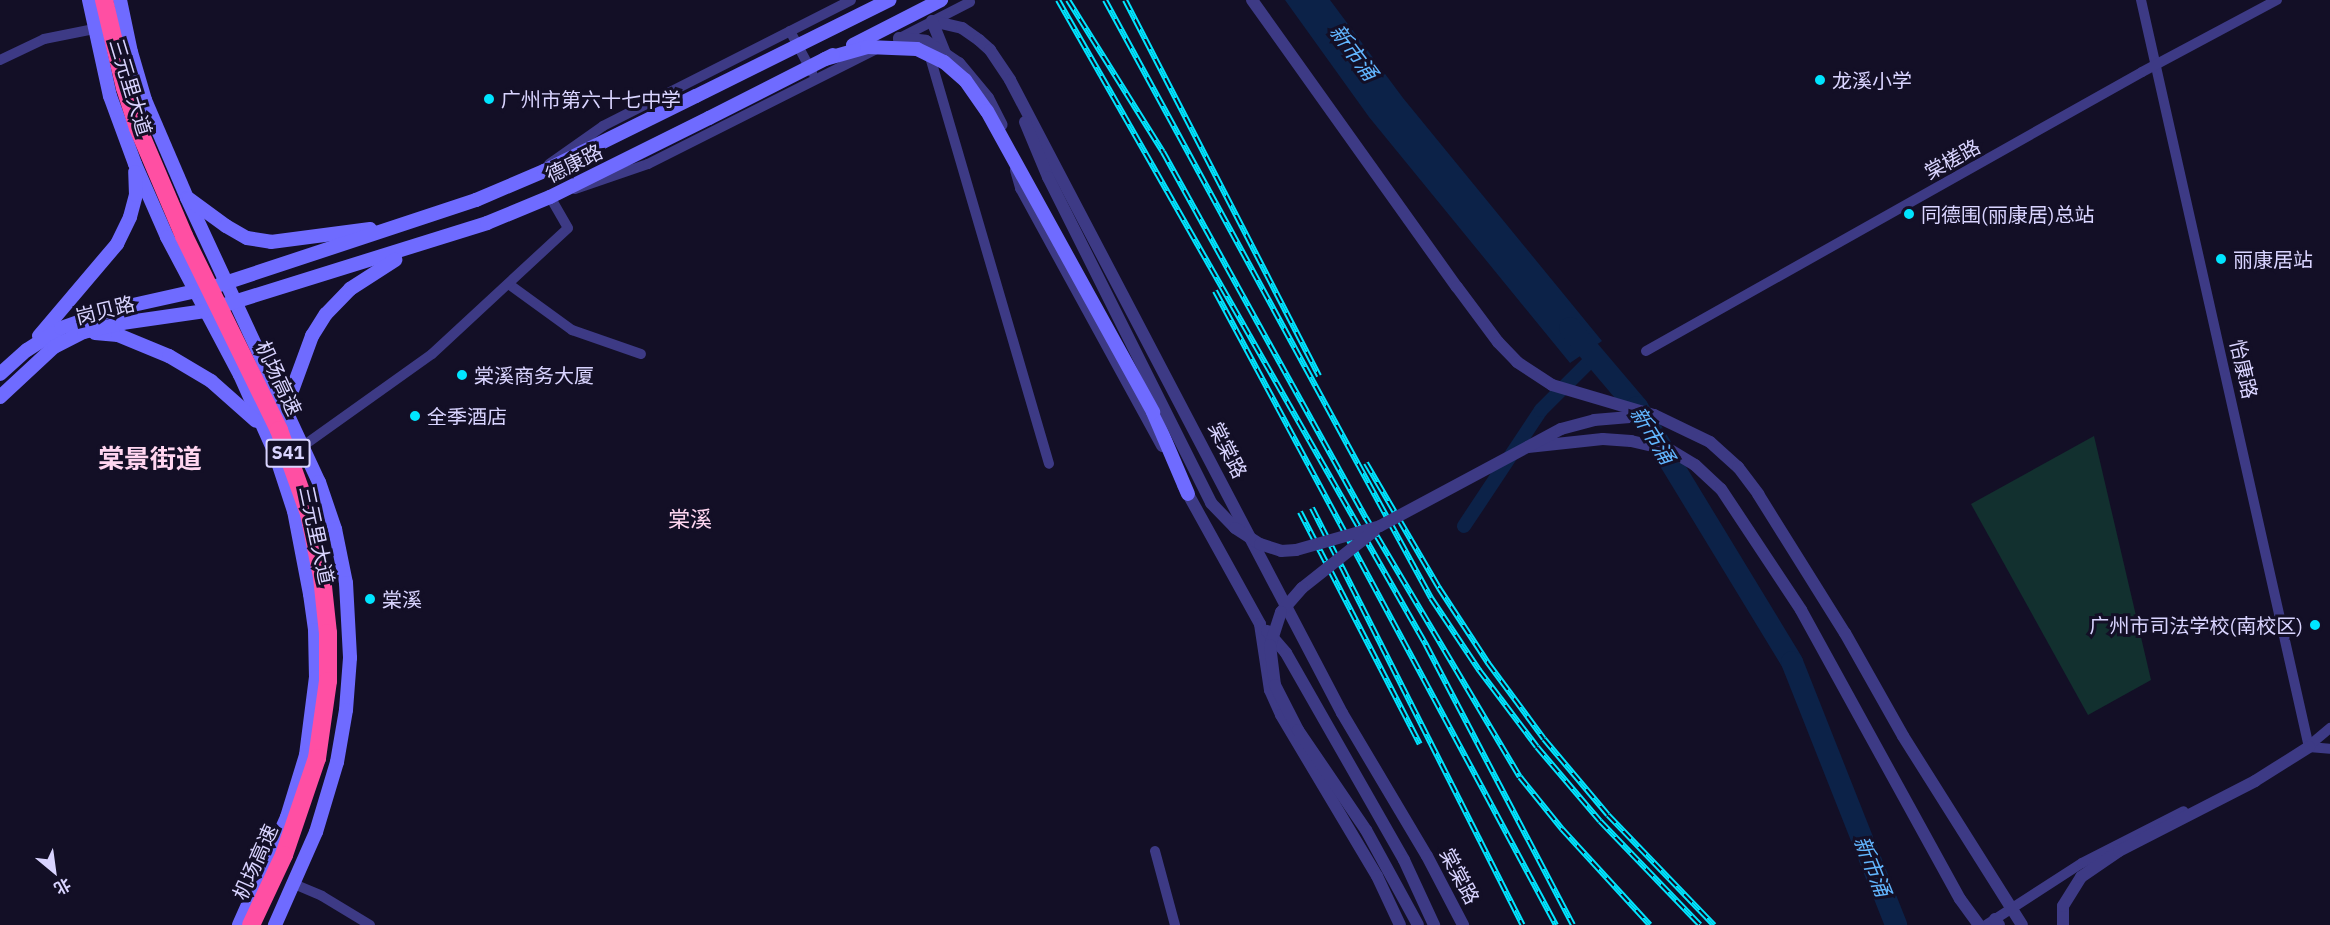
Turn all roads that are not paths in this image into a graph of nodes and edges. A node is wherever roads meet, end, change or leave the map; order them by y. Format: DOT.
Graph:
graph roads {
  1 [pos="89,0"];
  2 [pos="104,0"];
  3 [pos="120,0"];
  4 [pos="851,0"];
  5 [pos="889,0"];
  6 [pos="924,0"];
  7 [pos="941,0"];
  8 [pos="1252,0"];
  9 [pos="2141,0"];
  10 [pos="2277,0"];
  11 [pos="970,2"];
  12 [pos="927,24"];
  13 [pos="94,29"];
  14 [pos="790,31"];
  15 [pos="899,38"];
  16 [pos="926,41"];
  17 [pos="945,52"];
  18 [pos="825,59"];
  19 [pos="0,60"];
  20 [pos="2157,64"];
  21 [pos="816,80"];
  22 [pos="1010,80"];
  23 [pos="135,164"];
  24 [pos="536,175"];
  25 [pos="550,196"];
  26 [pos="187,198"];
  27 [pos="408,223"];
  28 [pos="417,247"];
  29 [pos="226,282"];
  30 [pos="510,285"];
  31 [pos="195,292"];
  32 [pos="235,302"];
  33 [pos="205,311"];
  34 [pos="84,332"];
  35 [pos="27,350"];
  36 [pos="1646,351"];
  37 [pos="641,354"];
  38 [pos="0,374"];
  39 [pos="0,398"];
  40 [pos="286,407"];
  41 [pos="1654,416"];
  42 [pos="266,431"];
  43 [pos="301,440"];
  44 [pos="272,446"];
  45 [pos="1528,447"];
  46 [pos="1048,464"];
  47 [pos="1188,494"];
  48 [pos="1380,526"];
  49 [pos="1249,533"];
  50 [pos="1219,548"];
  51 [pos="1260,624"];
  52 [pos="2330,728"];
  53 [pos="2309,747"];
  54 [pos="2330,748"];
  55 [pos="1155,851"];
  56 [pos="294,884"];
  57 [pos="1994,923"];
  58 [pos="239,925"];
  59 [pos="251,925"];
  60 [pos="275,925"];
  61 [pos="370,925"];
  62 [pos="1175,925"];
  63 [pos="1400,925"];
  64 [pos="1418,925"];
  65 [pos="1434,925"];
  66 [pos="1463,925"];
  67 [pos="1979,925"];
  68 [pos="2022,925"];
  69 [pos="2062,925"];
  1 -- 13 [label="main road, 三元里大道"];
  2 -- 59 [label="highway, 机场高速 / S41, bridge"];
  3 -- 26 [label="main road, 三元里大道"];
  4 -- 14 [label="street"];
  5 -- 24 [label="main road, 德康路, bridge"];
  6 -- 12 [label="street"];
  7 -- 18 [label="main road, 德康路, bridge"];
  8 -- 41 [label="street"];
  9 -- 20 [label="street, 怡康路"];
  10 -- 20 [label="street, 棠槎路"];
  11 -- 12 [label="street"];
  12 -- 15 [label="street"];
  12 -- 16 [label="street"];
  12 -- 17 [label="street"];
  12 -- 22 [label="street, 棠棠路"];
  13 -- 19 [label="street"];
  13 -- 23 [label="main road, 三元里大道"];
  14 -- 21 [label="street"];
  14 -- 24 [label="street"];
  15 -- 16 [label="street"];
  15 -- 21 [label="street"];
  16 -- 17 [label="street"];
  16 -- 46 [label="street"];
  17 -- 47 [label="street"];
  18 -- 25 [label="main road, 德康路, bridge"];
  18 -- 47 [label="main road, bridge"];
  20 -- 36 [label="street, 棠槎路"];
  20 -- 53 [label="street, 怡康路"];
  21 -- 25 [label="street"];
  22 -- 48 [label="street, bridge"];
  22 -- 49 [label="street, 棠棠路"];
  23 -- 31 [label="main road, 三元里大道"];
  23 -- 35 [label="main road"];
  24 -- 27 [label="main road, 德康路"];
  25 -- 28 [label="main road, 德康路"];
  25 -- 30 [label="street"];
  26 -- 27 [label="main road"];
  26 -- 29 [label="main road, 三元里大道"];
  27 -- 29 [label="main road, 德康路"];
  28 -- 32 [label="main road, 德康路"];
  28 -- 40 [label="main road"];
  29 -- 31 [label="main road, 德康路"];
  29 -- 32 [label="main road, 三元里大道"];
  30 -- 37 [label="street"];
  30 -- 43 [label="street"];
  31 -- 33 [label="main road, 三元里大道"];
  31 -- 35 [label="main road, 岗贝路"];
  32 -- 33 [label="main road, 德康路"];
  32 -- 40 [label="main road, 三元里大道"];
  33 -- 34 [label="main road, 岗贝路"];
  33 -- 42 [label="main road, 三元里大道"];
  34 -- 39 [label="main road, 岗贝路"];
  34 -- 42 [label="main road"];
  35 -- 38 [label="main road, 岗贝路"];
  40 -- 43 [label="main road, 三元里大道"];
  41 -- 45 [label="street, bridge"];
  41 -- 68 [label="street, bridge"];
  42 -- 44 [label="main road, 三元里大道"];
  43 -- 44 [label="main road"];
  43 -- 56 [label="main road, 三元里大道"];
  44 -- 58 [label="main road, 三元里大道"];
  45 -- 48 [label="street, bridge"];
  45 -- 67 [label="street"];
  47 -- 50 [label="street"];
  48 -- 64 [label="street, bridge"];
  49 -- 50 [label="street"];
  49 -- 66 [label="street, 棠棠路"];
  50 -- 51 [label="street"];
  51 -- 63 [label="street"];
  51 -- 65 [label="street"];
  52 -- 53 [label="street"];
  53 -- 54 [label="street"];
  53 -- 57 [label="street"];
  53 -- 69 [label="street"];
  55 -- 62 [label="street"];
  56 -- 60 [label="main road, 三元里大道"];
  56 -- 61 [label="street"];
}
